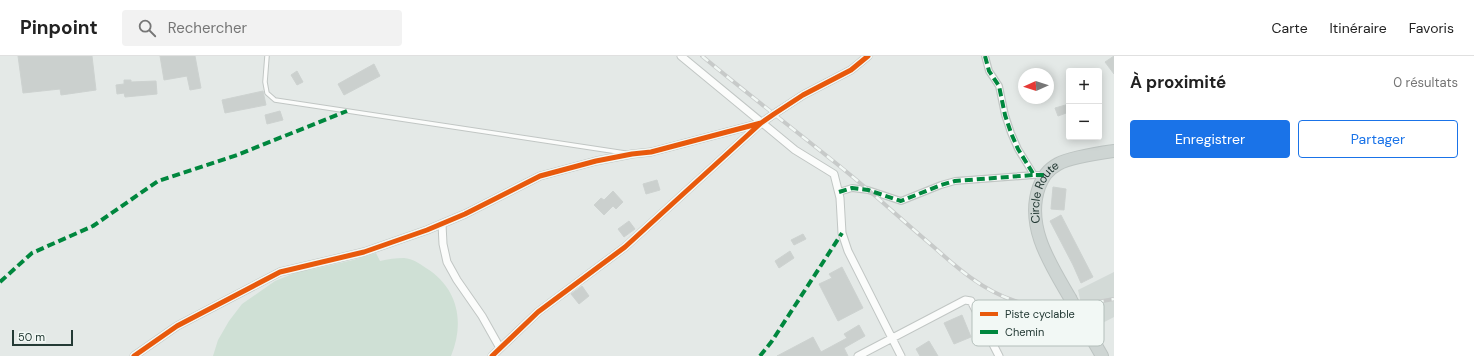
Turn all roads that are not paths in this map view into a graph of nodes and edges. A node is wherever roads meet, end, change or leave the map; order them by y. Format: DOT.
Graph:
graph roads {
  1 [pos="267,56"];
  2 [pos="681,56"];
  3 [pos="868,56"];
  4 [pos="985,56"];
  5 [pos="761,124"];
  6 [pos="1114,151"];
  7 [pos="632,154"];
  8 [pos="1039,175"];
  9 [pos="839,192"];
  10 [pos="442,224"];
  11 [pos="1071,300"];
  12 [pos="972,303"];
  13 [pos="892,338"];
  14 [pos="994,346"];
  15 [pos="1096,346"];
  16 [pos="500,348"];
  17 [pos="134,356"];
  18 [pos="492,356"];
  19 [pos="858,356"];
  20 [pos="902,356"];
  21 [pos="999,356"];
  22 [pos="1102,356"];
  1 -- 7 [label="lane"];
  2 -- 5 [label="street"];
  3 -- 5 [label="street"];
  4 -- 8 [label="street"];
  5 -- 7 [label="street"];
  5 -- 9 [label="street"];
  5 -- 16 [label="street"];
  6 -- 8 [label="main road, Circle Route"];
  7 -- 10 [label="street"];
  8 -- 9 [label="street"];
  8 -- 11 [label="main road, Circle Route, bridge"];
  9 -- 13 [label="street"];
  10 -- 16 [label="street"];
  10 -- 17 [label="street"];
  12 -- 13 [label="street"];
  13 -- 19 [label="street"];
  13 -- 20 [label="street"];
  14 -- 21 [label="street"];
  15 -- 22 [label="main road, Circle Route, bridge"];
  16 -- 18 [label="street"];
}
